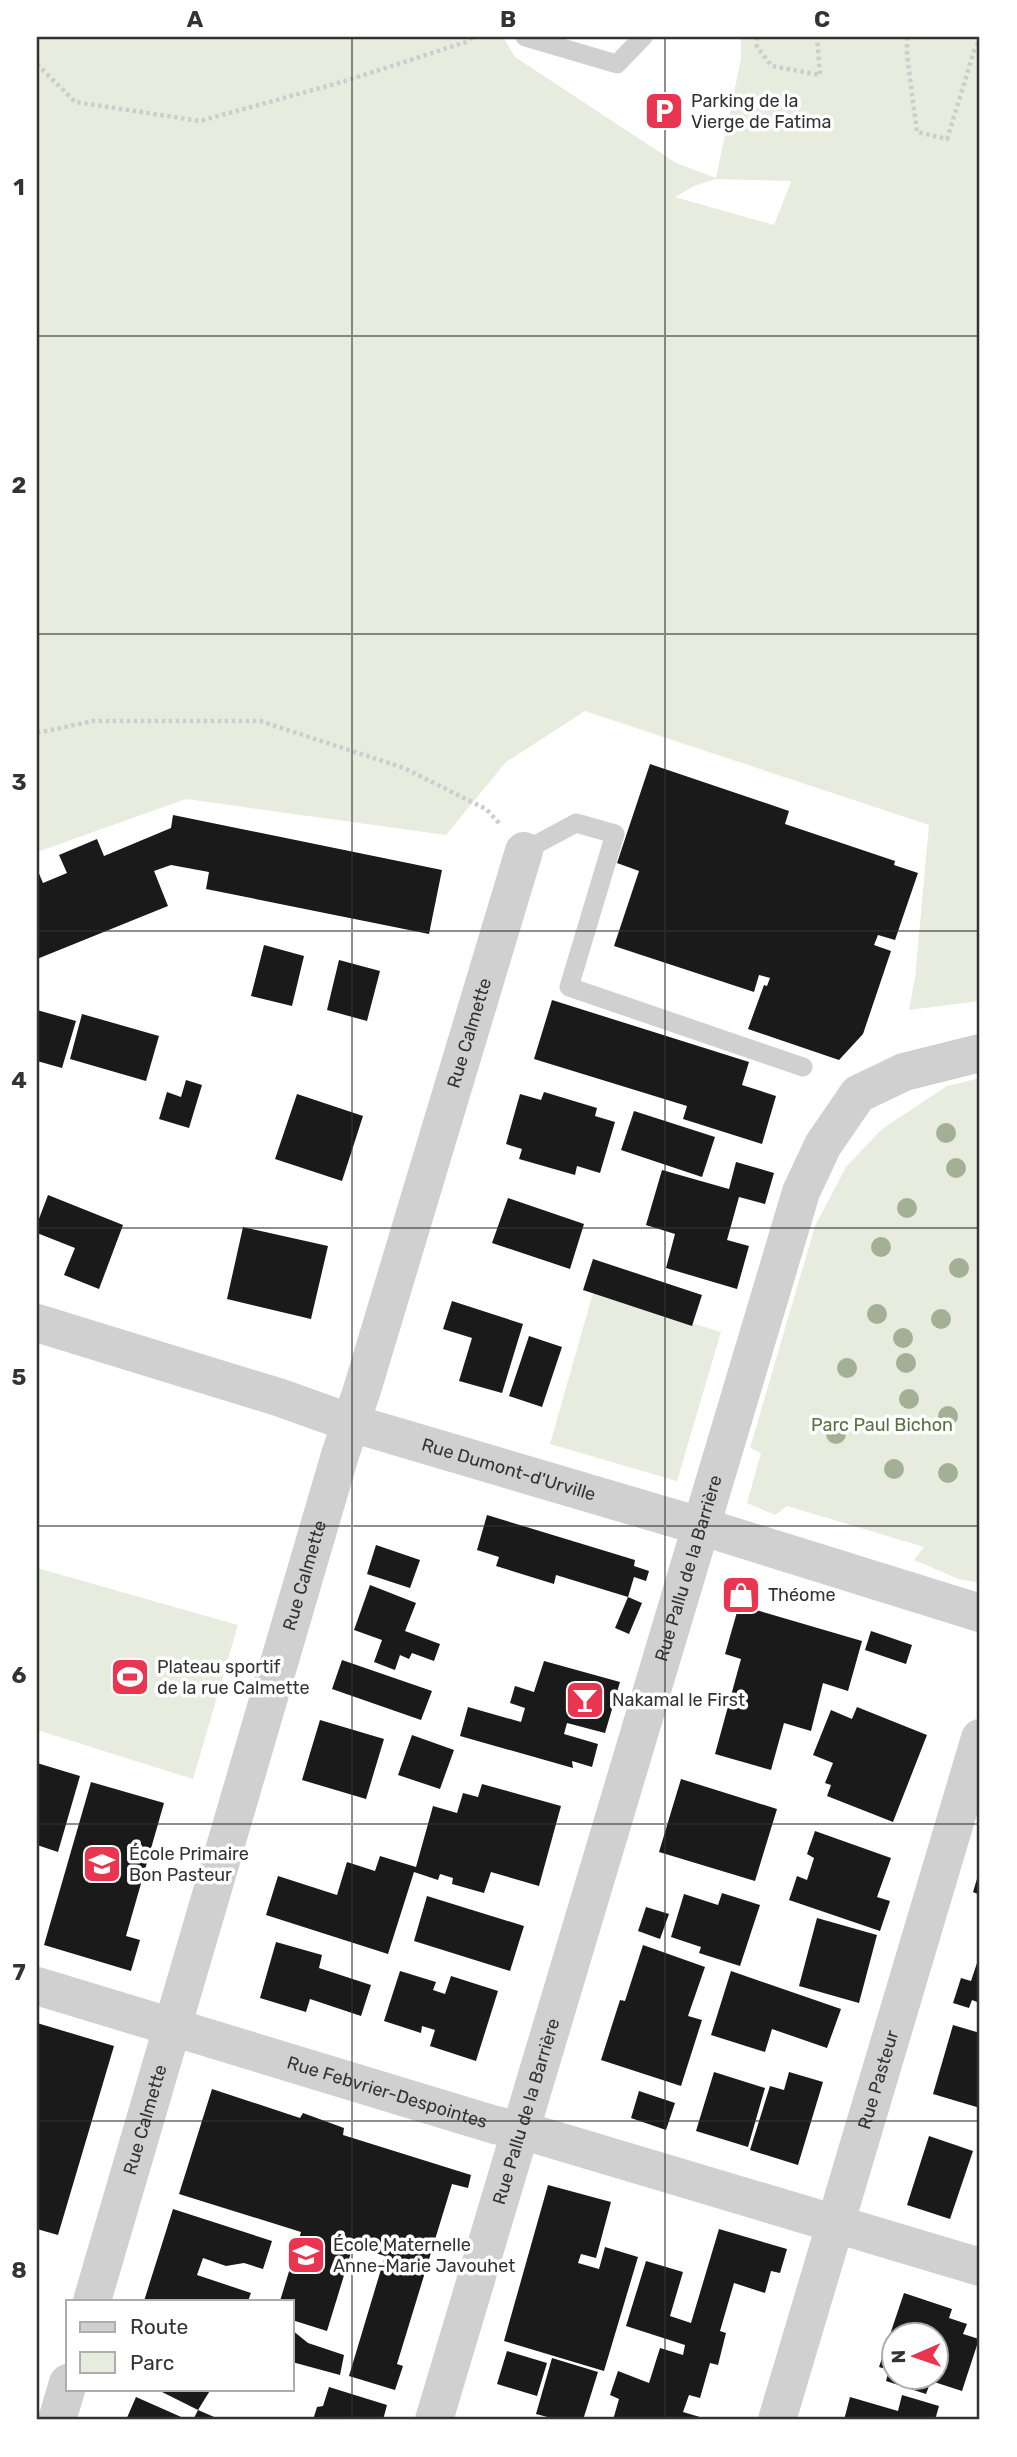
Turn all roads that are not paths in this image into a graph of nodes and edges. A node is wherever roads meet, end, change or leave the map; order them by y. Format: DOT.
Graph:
graph roads {
  1 [pos="525,37"];
  2 [pos="643,37"];
  3 [pos="524,851"];
  4 [pos="980,1053"];
  5 [pos="803,1067"];
  6 [pos="37,1323"];
  7 [pos="351,1423"];
  8 [pos="700,1526"];
  9 [pos="980,1613"];
  10 [pos="980,1738"];
  11 [pos="37,1986"];
  12 [pos="172,2029"];
  13 [pos="521,2130"];
  14 [pos="835,2223"];
  15 [pos="980,2267"];
  16 [pos="92,2300"];
  17 [pos="66,2389"];
  18 [pos="57,2420"];
  19 [pos="434,2420"];
  20 [pos="777,2420"];
  1 -- 2 [label="lane"];
  3 -- 5 [label="lane"];
  3 -- 7 [label="street, Rue Calmette"];
  4 -- 8 [label="street, Rue Pallu de la Barrière"];
  6 -- 7 [label="street, Rue Dumont-d'Urville"];
  7 -- 8 [label="street, Rue Dumont-d'Urville"];
  7 -- 12 [label="street, Rue Calmette"];
  8 -- 9 [label="street, Rue Dumont-d'Urville"];
  8 -- 13 [label="street, Rue Pallu de la Barrière"];
  10 -- 14 [label="street, Rue Pasteur"];
  11 -- 12 [label="street, Rue Febvrier-Despointes"];
  12 -- 13 [label="street, Rue Febvrier-Despointes"];
  12 -- 16 [label="street, Rue Calmette"];
  13 -- 14 [label="street, Rue Febvrier-Despointes"];
  13 -- 19 [label="street, Rue Pallu de la Barrière"];
  14 -- 15 [label="street, Rue Febvrier-Despointes"];
  14 -- 20 [label="street, Rue Pasteur"];
  17 -- 18 [label="street"];
}
